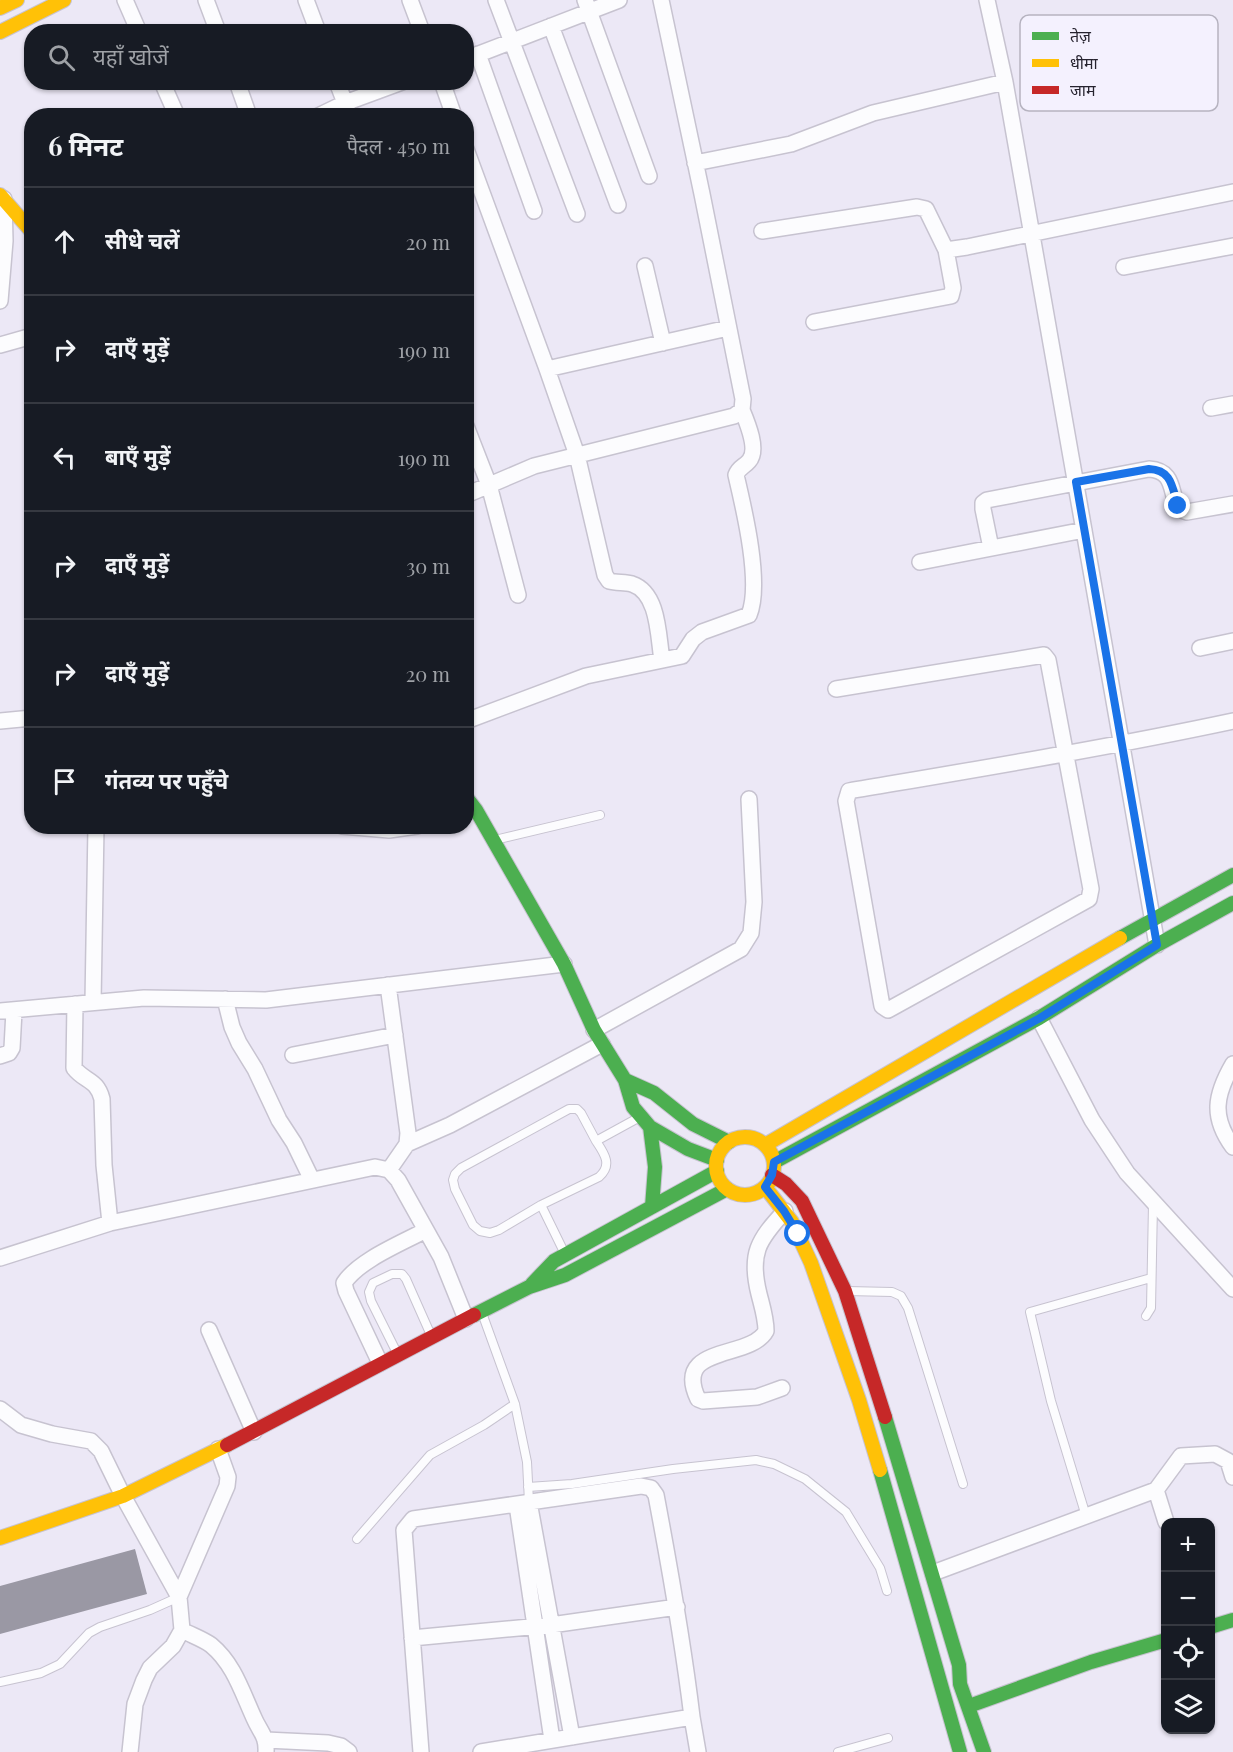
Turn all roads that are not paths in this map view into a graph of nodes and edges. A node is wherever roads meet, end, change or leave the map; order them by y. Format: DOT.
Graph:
graph roads {
  1 [pos="17,0"];
  2 [pos="64,0"];
  3 [pos="125,0"];
  4 [pos="206,0"];
  5 [pos="306,0"];
  6 [pos="410,0"];
  7 [pos="496,0"];
  8 [pos="619,0"];
  9 [pos="661,0"];
  10 [pos="987,0"];
  11 [pos="587,6"];
  12 [pos="0,8"];
  13 [pos="136,24"];
  14 [pos="215,24"];
  15 [pos="315,24"];
  16 [pos="419,24"];
  17 [pos="551,26"];
  18 [pos="0,32"];
  19 [pos="512,41"];
  20 [pos="474,56"];
  21 [pos="474,62"];
  22 [pos="1005,82"];
  23 [pos="166,90"];
  24 [pos="240,90"];
  25 [pos="340,90"];
  26 [pos="386,90"];
  27 [pos="445,90"];
  28 [pos="173,108"];
  29 [pos="246,108"];
  30 [pos="346,108"];
  31 [pos="351,108"];
  32 [pos="451,108"];
  33 [pos="695,163"];
  34 [pos="474,171"];
  35 [pos="649,176"];
  36 [pos="1233,192"];
  37 [pos="2,197"];
  38 [pos="618,205"];
  39 [pos="534,211"];
  40 [pos="577,214"];
  41 [pos="24,223"];
  42 [pos="762,231"];
  43 [pos="1031,234"];
  44 [pos="1233,246"];
  45 [pos="946,250"];
  46 [pos="645,266"];
  47 [pos="1124,267"];
  48 [pos="0,301"];
  49 [pos="814,322"];
  50 [pos="728,328"];
  51 [pos="24,338"];
  52 [pos="663,343"];
  53 [pos="0,345"];
  54 [pos="547,369"];
  55 [pos="1233,404"];
  56 [pos="1211,408"];
  57 [pos="742,410"];
  58 [pos="474,447"];
  59 [pos="577,455"];
  60 [pos="1076,482"];
  61 [pos="489,485"];
  62 [pos="474,492"];
  63 [pos="1233,504"];
  64 [pos="1084,531"];
  65 [pos="991,548"];
  66 [pos="920,562"];
  67 [pos="518,595"];
  68 [pos="1233,641"];
  69 [pos="1200,648"];
  70 [pos="662,660"];
  71 [pos="836,689"];
  72 [pos="474,718"];
  73 [pos="24,719"];
  74 [pos="0,721"];
  75 [pos="1233,721"];
  76 [pos="1122,745"];
  77 [pos="1065,754"];
  78 [pos="750,799"];
  79 [pos="600,815"];
  80 [pos="474,816"];
  81 [pos="96,834"];
  82 [pos="493,840"];
  83 [pos="1233,875"];
  84 [pos="1233,903"];
  85 [pos="1151,920"];
  86 [pos="1157,945"];
  87 [pos="564,964"];
  88 [pos="388,985"];
  89 [pos="225,999"];
  90 [pos="93,1002"];
  91 [pos="75,1004"];
  92 [pos="7,1011"];
  93 [pos="1040,1018"];
  94 [pos="594,1030"];
  95 [pos="395,1035"];
  96 [pos="602,1044"];
  97 [pos="293,1055"];
  98 [pos="0,1056"];
  99 [pos="1233,1064"];
  100 [pos="625,1080"];
  101 [pos="640,1117"];
  102 [pos="650,1127"];
  103 [pos="596,1141"];
  104 [pos="729,1142"];
  105 [pos="406,1144"];
  106 [pos="765,1144"];
  107 [pos="1233,1147"];
  108 [pos="717,1166"];
  109 [pos="389,1170"];
  110 [pos="770,1175"];
  111 [pos="312,1180"];
  112 [pos="728,1189"];
  113 [pos="1154,1202"];
  114 [pos="540,1205"];
  115 [pos="652,1207"];
  116 [pos="784,1211"];
  117 [pos="110,1223"];
  118 [pos="426,1230"];
  119 [pos="566,1255"];
  120 [pos="0,1258"];
  121 [pos="1152,1278"];
  122 [pos="529,1287"];
  123 [pos="1233,1289"];
  124 [pos="845,1291"];
  125 [pos="481,1312"];
  126 [pos="1146,1316"];
  127 [pos="466,1319"];
  128 [pos="209,1330"];
  129 [pos="432,1338"];
  130 [pos="398,1354"];
  131 [pos="380,1363"];
  132 [pos="782,1388"];
  133 [pos="515,1404"];
  134 [pos="0,1409"];
  135 [pos="254,1432"];
  136 [pos="218,1449"];
  137 [pos="1233,1477"];
  138 [pos="963,1484"];
  139 [pos="1156,1490"];
  140 [pos="123,1496"];
  141 [pos="525,1498"];
  142 [pos="1086,1516"];
  143 [pos="1165,1518"];
  144 [pos="0,1538"];
  145 [pos="357,1539"];
  146 [pos="933,1573"];
  147 [pos="887,1591"];
  148 [pos="179,1597"];
  149 [pos="677,1607"];
  150 [pos="1233,1620"];
  151 [pos="543,1625"];
  152 [pos="1213,1626"];
  153 [pos="182,1630"];
  154 [pos="412,1638"];
  155 [pos="1161,1641"];
  156 [pos="0,1682"];
  157 [pos="969,1706"];
  158 [pos="947,1711"];
  159 [pos="692,1717"];
  160 [pos="572,1737"];
  161 [pos="888,1738"];
  162 [pos="552,1740"];
  163 [pos="266,1746"];
  164 [pos="489,1751"];
  165 [pos="130,1752"];
  166 [pos="349,1752"];
  167 [pos="421,1752"];
  168 [pos="698,1752"];
  169 [pos="838,1752"];
  170 [pos="960,1752"];
  171 [pos="984,1752"];
  1 -- 12 [label="main road"];
  2 -- 18 [label="main road"];
  3 -- 13 [label="street"];
  4 -- 14 [label="street"];
  5 -- 15 [label="street"];
  6 -- 16 [label="street"];
  7 -- 19 [label="street"];
  8 -- 11 [label="street"];
  9 -- 33 [label="street"];
  10 -- 22 [label="street"];
  11 -- 17 [label="street"];
  11 -- 35 [label="street"];
  17 -- 19 [label="street"];
  17 -- 38 [label="street"];
  19 -- 20 [label="street"];
  19 -- 40 [label="street"];
  21 -- 39 [label="street"];
  22 -- 33 [label="street"];
  22 -- 43 [label="street"];
  23 -- 28 [label="street"];
  24 -- 29 [label="street"];
  25 -- 30 [label="street"];
  26 -- 31 [label="street"];
  27 -- 32 [label="street"];
  33 -- 50 [label="street"];
  34 -- 54 [label="street"];
  36 -- 43 [label="street"];
  37 -- 41 [label="main road"];
  37 -- 48 [label="street"];
  42 -- 45 [label="street"];
  43 -- 45 [label="street"];
  43 -- 60 [label="street"];
  44 -- 47 [label="street"];
  45 -- 49 [label="street"];
  46 -- 52 [label="street"];
  50 -- 52 [label="street"];
  50 -- 57 [label="street"];
  51 -- 53 [label="street"];
  52 -- 54 [label="street"];
  54 -- 59 [label="street"];
  55 -- 56 [label="street"];
  57 -- 59 [label="street"];
  57 -- 70 [label="street"];
  58 -- 61 [label="street"];
  59 -- 61 [label="street"];
  59 -- 70 [label="street"];
  60 -- 63 [label="street"];
  60 -- 64 [label="street"];
  60 -- 65 [label="street"];
  61 -- 62 [label="street"];
  61 -- 67 [label="street"];
  64 -- 65 [label="street"];
  64 -- 76 [label="street"];
  65 -- 66 [label="street"];
  68 -- 69 [label="street"];
  70 -- 72 [label="street"];
  71 -- 77 [label="street"];
  73 -- 74 [label="street"];
  75 -- 76 [label="street"];
  76 -- 77 [label="street"];
  76 -- 85 [label="street"];
  77 -- 77 [label="street"];
  78 -- 94 [label="street"];
  79 -- 82 [label="lane"];
  80 -- 82 [label="main road"];
  81 -- 90 [label="street"];
  82 -- 87 [label="main road"];
  83 -- 85 [label="main road"];
  84 -- 86 [label="main road"];
  85 -- 86 [label="street"];
  85 -- 106 [label="main road"];
  86 -- 93 [label="main road"];
  87 -- 88 [label="street"];
  87 -- 94 [label="main road"];
  88 -- 89 [label="street"];
  88 -- 95 [label="street"];
  89 -- 90 [label="street"];
  89 -- 111 [label="street"];
  90 -- 91 [label="street"];
  91 -- 92 [label="street"];
  91 -- 117 [label="street"];
  92 -- 98 [label="street"];
  93 -- 110 [label="main road"];
  93 -- 113 [label="street"];
  94 -- 96 [label="main road"];
  95 -- 97 [label="street"];
  95 -- 105 [label="street"];
  96 -- 100 [label="main road"];
  96 -- 105 [label="street"];
  99 -- 107 [label="street"];
  100 -- 101 [label="main road"];
  100 -- 104 [label="main road"];
  101 -- 102 [label="main road"];
  101 -- 103 [label="lane"];
  102 -- 108 [label="main road"];
  102 -- 115 [label="main road"];
  103 -- 114 [label="lane"];
  103 -- 114 [label="lane"];
  104 -- 106 [label="main road"];
  104 -- 108 [label="main road"];
  105 -- 109 [label="street"];
  106 -- 110 [label="main road"];
  108 -- 112 [label="main road"];
  108 -- 115 [label="main road"];
  109 -- 111 [label="street"];
  109 -- 118 [label="street"];
  110 -- 112 [label="main road"];
  110 -- 116 [label="main road"];
  110 -- 124 [label="main road"];
  111 -- 117 [label="street"];
  112 -- 122 [label="main road"];
  113 -- 121 [label="lane"];
  113 -- 123 [label="street"];
  114 -- 119 [label="lane"];
  115 -- 119 [label="main road"];
  116 -- 132 [label="street"];
  116 -- 158 [label="main road"];
  117 -- 120 [label="street"];
  118 -- 127 [label="street"];
  118 -- 131 [label="street"];
  119 -- 122 [label="main road"];
  121 -- 126 [label="lane"];
  121 -- 142 [label="lane"];
  122 -- 125 [label="main road"];
  124 -- 138 [label="lane"];
  124 -- 146 [label="main road"];
  125 -- 127 [label="main road"];
  125 -- 133 [label="lane"];
  127 -- 129 [label="main road"];
  128 -- 135 [label="street"];
  129 -- 130 [label="main road"];
  129 -- 130 [label="lane"];
  130 -- 131 [label="main road"];
  131 -- 135 [label="main road"];
  133 -- 141 [label="lane"];
  133 -- 145 [label="lane"];
  134 -- 140 [label="street"];
  135 -- 136 [label="main road"];
  136 -- 140 [label="main road"];
  136 -- 148 [label="street"];
  137 -- 139 [label="street"];
  139 -- 142 [label="street"];
  139 -- 143 [label="street"];
  140 -- 144 [label="main road"];
  140 -- 148 [label="street"];
  141 -- 147 [label="lane"];
  141 -- 149 [label="street"];
  141 -- 151 [label="street"];
  141 -- 154 [label="street"];
  142 -- 146 [label="street"];
  146 -- 157 [label="main road"];
  148 -- 153 [label="street"];
  148 -- 156 [label="lane"];
  149 -- 151 [label="street"];
  149 -- 159 [label="street"];
  150 -- 152 [label="main road"];
  151 -- 154 [label="street"];
  151 -- 160 [label="street"];
  151 -- 162 [label="street"];
  153 -- 163 [label="street"];
  153 -- 165 [label="street"];
  154 -- 167 [label="street"];
  155 -- 157 [label="main road"];
  157 -- 158 [label="street"];
  157 -- 171 [label="main road"];
  158 -- 170 [label="main road"];
  159 -- 160 [label="street"];
  159 -- 168 [label="street"];
  160 -- 162 [label="street"];
  161 -- 169 [label="lane"];
  162 -- 164 [label="street"];
  163 -- 166 [label="street"];
}
